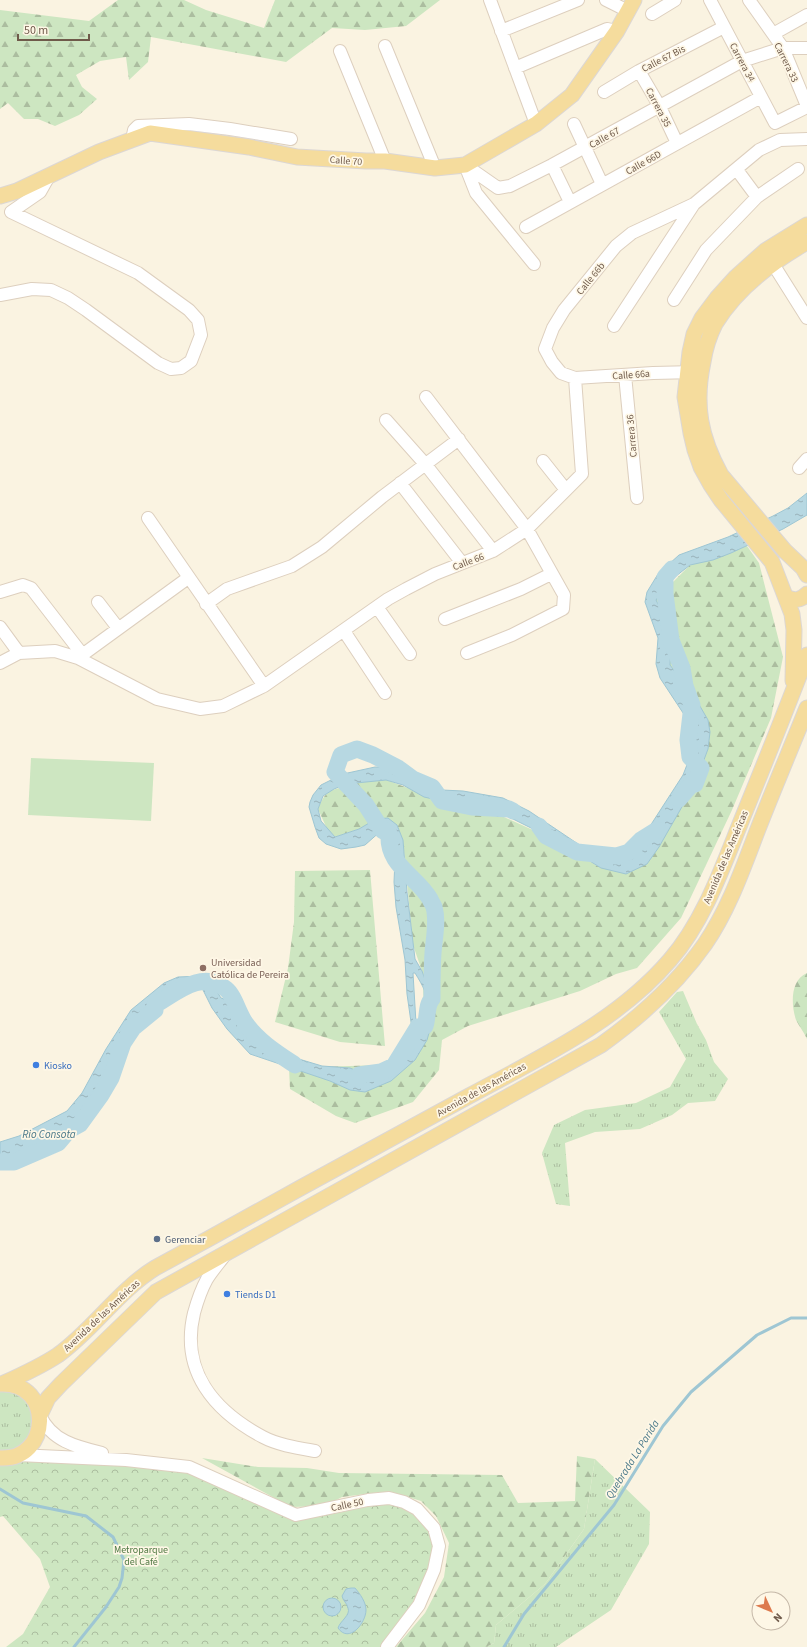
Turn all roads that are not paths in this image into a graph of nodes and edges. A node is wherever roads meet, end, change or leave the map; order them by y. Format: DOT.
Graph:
graph roads {
  1 [pos="490,0"];
  2 [pos="578,0"];
  3 [pos="606,0"];
  4 [pos="675,0"];
  5 [pos="710,0"];
  6 [pos="749,0"];
  7 [pos="631,5"];
  8 [pos="652,14"];
  9 [pos="807,15"];
  10 [pos="724,27"];
  11 [pos="502,31"];
  12 [pos="617,31"];
  13 [pos="772,34"];
  14 [pos="385,46"];
  15 [pos="783,48"];
  16 [pos="807,48"];
  17 [pos="340,51"];
  18 [pos="742,61"];
  19 [pos="514,68"];
  20 [pos="639,71"];
  21 [pos="604,92"];
  22 [pos="762,97"];
  23 [pos="660,107"];
  24 [pos="807,107"];
  25 [pos="536,124"];
  26 [pos="574,124"];
  27 [pos="291,138"];
  28 [pos="807,139"];
  29 [pos="132,140"];
  30 [pos="677,143"];
  31 [pos="585,147"];
  32 [pos="385,161"];
  33 [pos="465,165"];
  34 [pos="552,165"];
  35 [pos="435,168"];
  36 [pos="798,169"];
  37 [pos="737,170"];
  38 [pos="49,176"];
  39 [pos="602,184"];
  40 [pos="0,196"];
  41 [pos="757,197"];
  42 [pos="570,202"];
  43 [pos="694,204"];
  44 [pos="807,225"];
  45 [pos="526,226"];
  46 [pos="807,242"];
  47 [pos="534,264"];
  48 [pos="773,264"];
  49 [pos="0,295"];
  50 [pos="674,300"];
  51 [pos="807,318"];
  52 [pos="614,326"];
  53 [pos="694,372"];
  54 [pos="626,375"];
  55 [pos="575,378"];
  56 [pos="426,397"];
  57 [pos="386,420"];
  58 [pos="459,439"];
  59 [pos="807,459"];
  60 [pos="543,461"];
  61 [pos="426,465"];
  62 [pos="799,468"];
  63 [pos="400,483"];
  64 [pos="566,490"];
  65 [pos="637,498"];
  66 [pos="148,518"];
  67 [pos="527,529"];
  68 [pos="493,551"];
  69 [pos="462,563"];
  70 [pos="806,571"];
  71 [pos="551,574"];
  72 [pos="188,578"];
  73 [pos="0,592"];
  74 [pos="807,594"];
  75 [pos="786,598"];
  76 [pos="98,602"];
  77 [pos="206,604"];
  78 [pos="377,607"];
  79 [pos="445,619"];
  80 [pos="0,627"];
  81 [pos="118,628"];
  82 [pos="344,631"];
  83 [pos="467,653"];
  84 [pos="18,654"];
  85 [pos="410,654"];
  86 [pos="807,655"];
  87 [pos="80,656"];
  88 [pos="0,663"];
  89 [pos="264,686"];
  90 [pos="385,693"];
  91 [pos="792,694"];
  92 [pos="807,708"];
  93 [pos="756,784"];
  94 [pos="772,793"];
  95 [pos="201,1275"];
  96 [pos="1,1384"];
  97 [pos="40,1415"];
  98 [pos="315,1451"];
  99 [pos="18,1455"];
  100 [pos="1,1458"];
  101 [pos="126,1460"];
  102 [pos="387,1647"];
  1 -- 11 [label="street"];
  2 -- 11 [label="street"];
  3 -- 7 [label="street"];
  4 -- 8 [label="street"];
  5 -- 10 [label="street, Carrera 34"];
  6 -- 13 [label="street, Carrera 33"];
  7 -- 12 [label="main road, Calle 70"];
  9 -- 13 [label="street"];
  10 -- 18 [label="street, Carrera 34"];
  10 -- 20 [label="street, Calle 67 Bis"];
  11 -- 19 [label="street"];
  12 -- 19 [label="street"];
  12 -- 25 [label="main road, Calle 70"];
  13 -- 15 [label="street, Carrera 33"];
  14 -- 35 [label="street"];
  15 -- 16 [label="street, Calle 67"];
  15 -- 18 [label="street, Calle 67"];
  15 -- 24 [label="street, Carrera 33"];
  17 -- 32 [label="street"];
  18 -- 22 [label="street, Carrera 34"];
  18 -- 23 [label="street, Calle 67"];
  19 -- 25 [label="street"];
  20 -- 21 [label="street, Calle 67 Bis"];
  20 -- 23 [label="street, Carrera 35"];
  22 -- 24 [label="street, Carrera 34"];
  22 -- 30 [label="street, Calle 66D"];
  23 -- 30 [label="street, Carrera 35"];
  23 -- 31 [label="street, Calle 67"];
  25 -- 33 [label="main road, Calle 70"];
  26 -- 31 [label="street"];
  27 -- 29 [label="street"];
  28 -- 37 [label="street"];
  29 -- 32 [label="main road, Calle 70"];
  29 -- 38 [label="main road, Calle 70"];
  30 -- 39 [label="street, Calle 66D"];
  31 -- 34 [label="street, Calle 67"];
  31 -- 39 [label="street"];
  32 -- 35 [label="main road, Calle 70"];
  33 -- 34 [label="street, Calle 67"];
  33 -- 35 [label="main road, Calle 70"];
  33 -- 47 [label="street"];
  34 -- 42 [label="street"];
  36 -- 41 [label="street"];
  37 -- 41 [label="street"];
  37 -- 43 [label="street"];
  38 -- 40 [label="main road, Calle 70"];
  38 -- 49 [label="street"];
  39 -- 42 [label="street, Calle 66D"];
  41 -- 50 [label="street"];
  42 -- 45 [label="street, Calle 66D"];
  43 -- 52 [label="street"];
  43 -- 55 [label="street, Calle 66b"];
  44 -- 53 [label="main road"];
  46 -- 48 [label="main road"];
  48 -- 51 [label="street"];
  48 -- 53 [label="main road"];
  53 -- 54 [label="street, Calle 66a"];
  53 -- 70 [label="main road"];
  53 -- 75 [label="main road"];
  54 -- 55 [label="street, Calle 66a"];
  54 -- 65 [label="street, Carrera 36"];
  55 -- 64 [label="street, Calle 66"];
  56 -- 58 [label="street"];
  57 -- 61 [label="street"];
  58 -- 61 [label="street"];
  58 -- 67 [label="street"];
  59 -- 62 [label="street"];
  60 -- 64 [label="street"];
  61 -- 63 [label="street"];
  61 -- 68 [label="street"];
  63 -- 69 [label="street"];
  63 -- 77 [label="street"];
  64 -- 67 [label="street, Calle 66"];
  66 -- 72 [label="street"];
  67 -- 68 [label="street, Calle 66"];
  67 -- 71 [label="street"];
  68 -- 69 [label="street, Calle 66"];
  69 -- 78 [label="street, Calle 66"];
  71 -- 79 [label="street"];
  71 -- 83 [label="street"];
  72 -- 77 [label="street"];
  72 -- 81 [label="street"];
  73 -- 87 [label="street"];
  74 -- 75 [label="main road"];
  75 -- 91 [label="main road"];
  76 -- 81 [label="street"];
  77 -- 89 [label="street"];
  78 -- 82 [label="street, Calle 66"];
  78 -- 85 [label="street"];
  80 -- 84 [label="street"];
  81 -- 87 [label="street"];
  82 -- 89 [label="street, Calle 66"];
  82 -- 90 [label="street"];
  84 -- 87 [label="street"];
  84 -- 88 [label="street"];
  86 -- 91 [label="main road, Avenida de las Américas"];
  87 -- 89 [label="street, Calle 66"];
  91 -- 93 [label="main road, Avenida de las Américas"];
  92 -- 94 [label="main road, Avenida de las Américas"];
  93 -- 94 [label="main road"];
  93 -- 96 [label="main road, Avenida de las Américas"];
  94 -- 95 [label="main road, Avenida de las Américas"];
  95 -- 97 [label="main road, Avenida de las Américas"];
  95 -- 98 [label="street"];
  96 -- 97 [label="main road"];
  97 -- 99 [label="main road"];
  97 -- 101 [label="street, Calle 50"];
  99 -- 100 [label="main road"];
  99 -- 101 [label="street, Calle 50"];
  101 -- 102 [label="street, Calle 50"];
}
